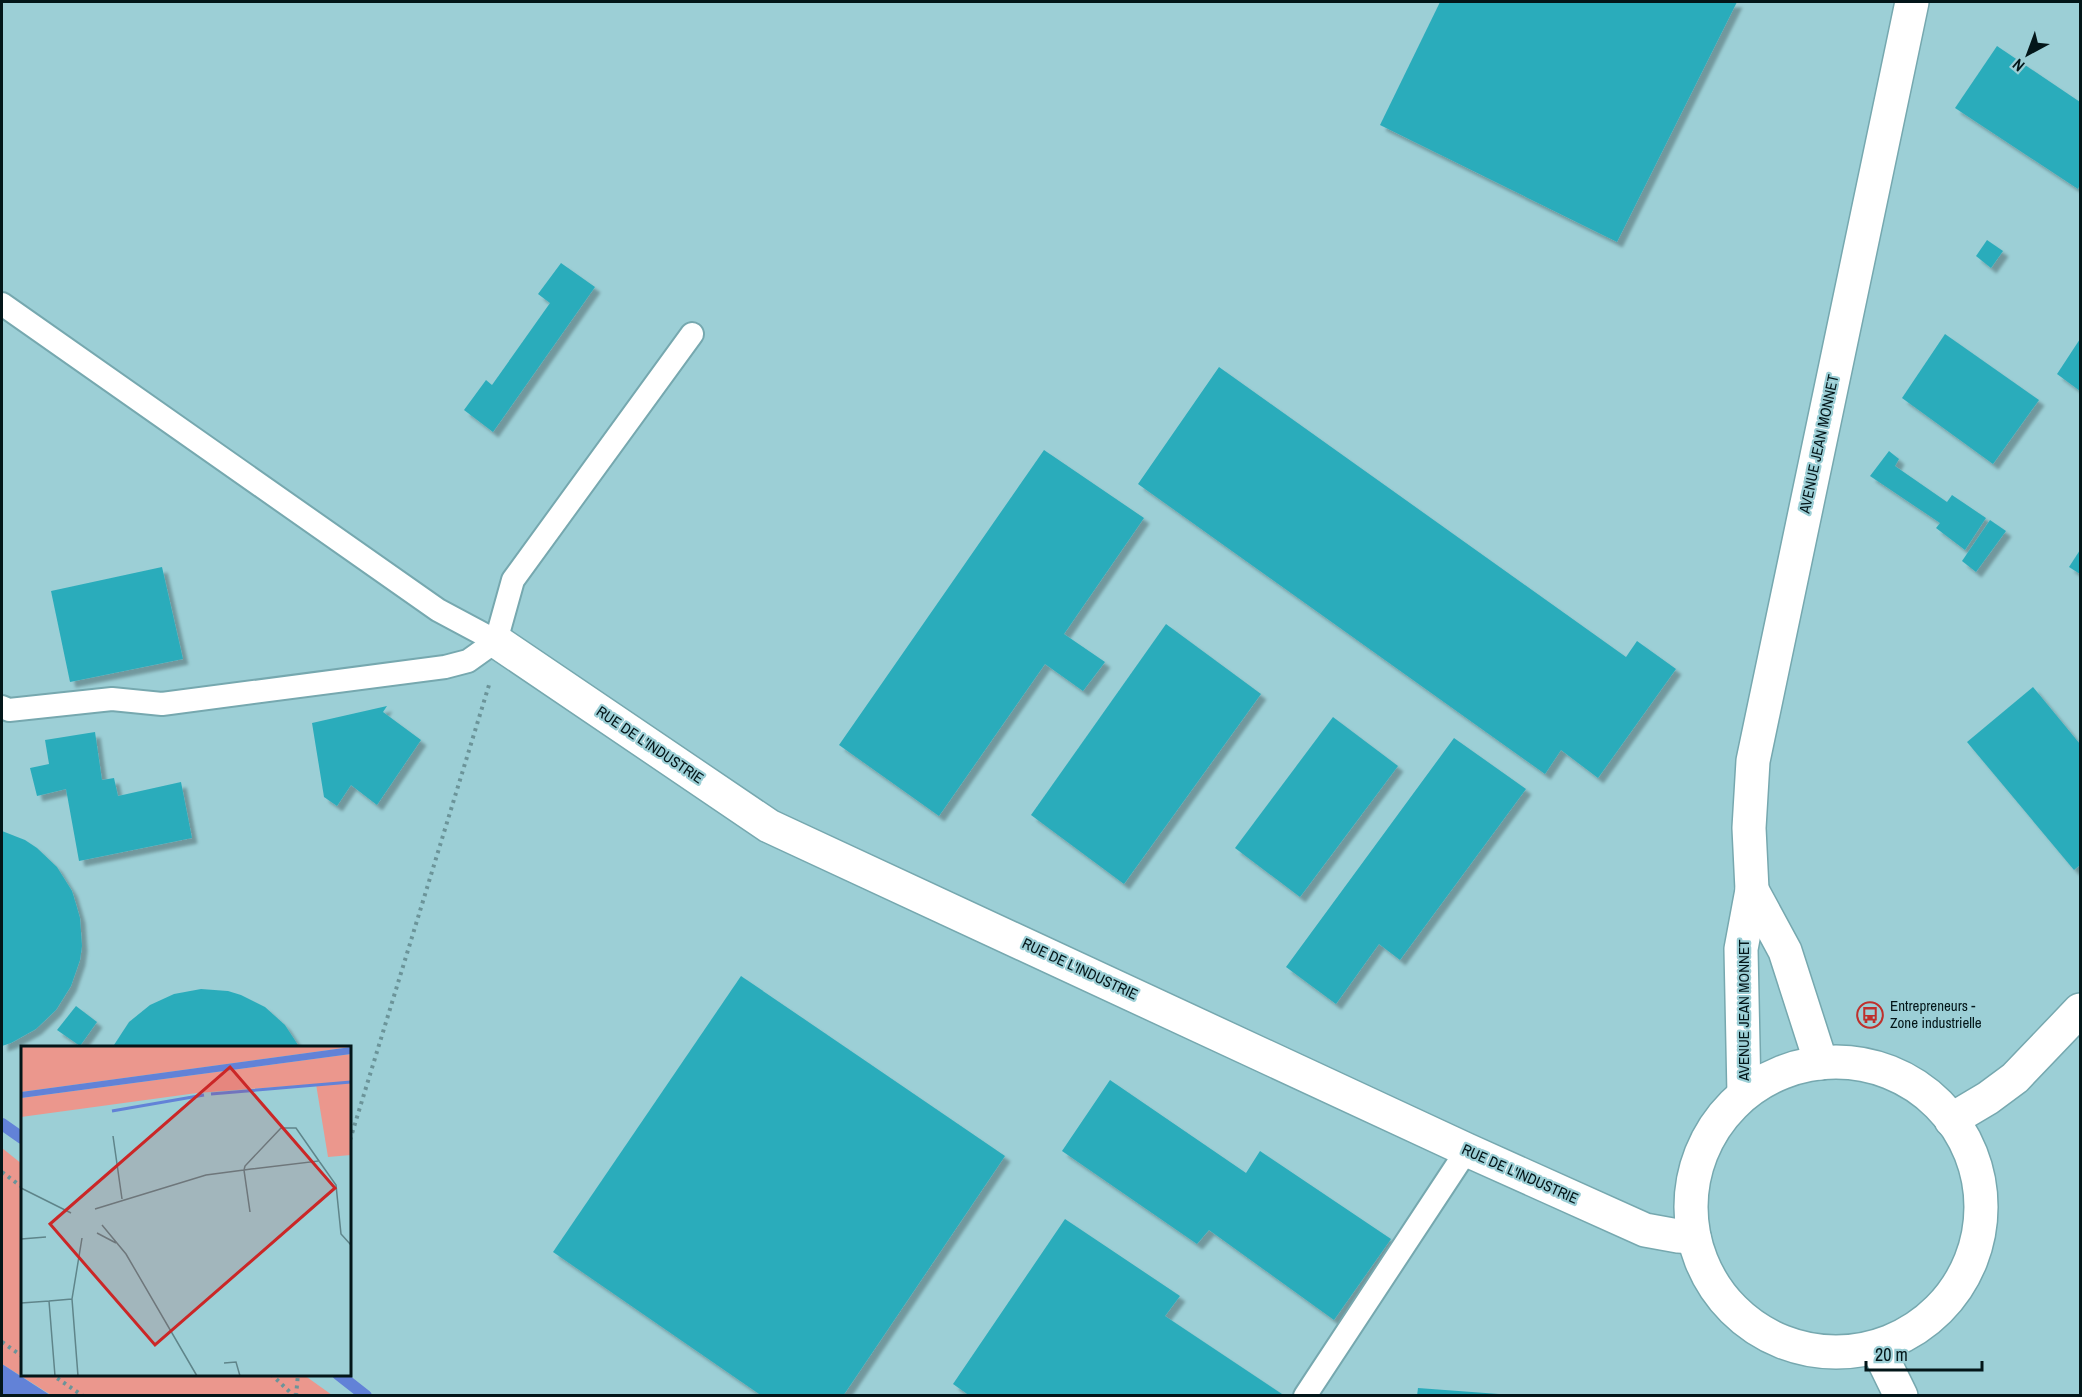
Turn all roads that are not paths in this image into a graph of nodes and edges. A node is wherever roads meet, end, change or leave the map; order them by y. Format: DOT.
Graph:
graph roads {
  1 [pos="1912,2"];
  2 [pos="2,304"];
  3 [pos="692,334"];
  4 [pos="496,641"];
  5 [pos="2,707"];
  6 [pos="1752,890"];
  7 [pos="2080,1010"];
  8 [pos="1821,1063"];
  9 [pos="1744,1094"];
  10 [pos="1951,1120"];
  11 [pos="1467,1150"];
  12 [pos="1694,1237"];
  13 [pos="1877,1347"];
  14 [pos="1305,1395"];
  15 [pos="1901,1395"];
  1 -- 6 [label="street, AVENUE JEAN MONNET"];
  2 -- 4 [label="lane"];
  3 -- 4 [label="lane"];
  4 -- 5 [label="lane"];
  4 -- 11 [label="street, RUE DE L'INDUSTRIE"];
  6 -- 8 [label="street, AVENUE JEAN MONNET"];
  6 -- 9 [label="street, AVENUE JEAN MONNET"];
  7 -- 10 [label="street"];
  8 -- 9 [label="street"];
  8 -- 10 [label="street"];
  9 -- 12 [label="street"];
  10 -- 13 [label="street"];
  11 -- 12 [label="street, RUE DE L'INDUSTRIE"];
  11 -- 14 [label="lane"];
  12 -- 13 [label="street"];
  13 -- 15 [label="street"];
}
